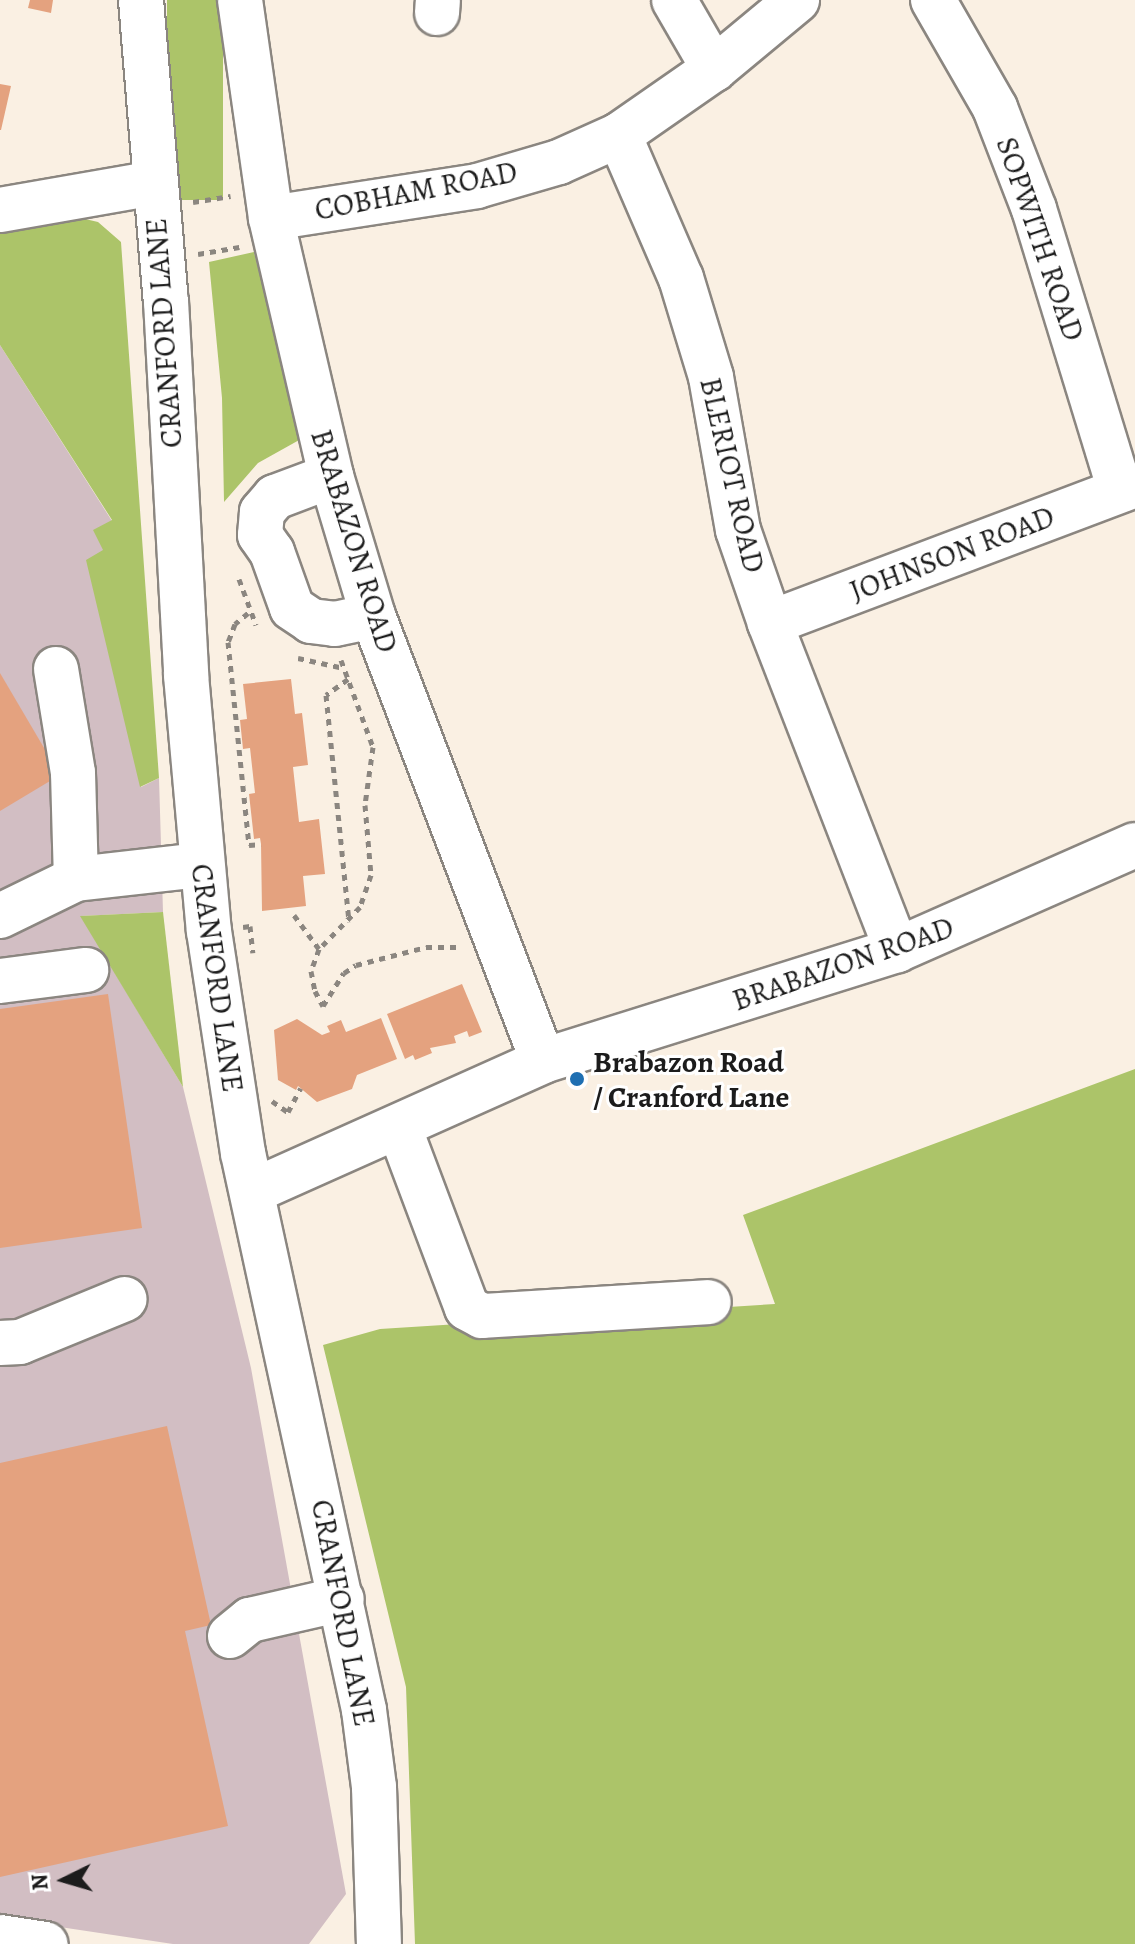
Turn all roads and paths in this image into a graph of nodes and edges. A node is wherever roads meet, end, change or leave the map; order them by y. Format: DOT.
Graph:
graph roads {
  1 [pos="141,0"];
  2 [pos="240,0"];
  3 [pos="674,0"];
  4 [pos="797,0"];
  5 [pos="933,0"];
  6 [pos="714,69"];
  7 [pos="619,135"];
  8 [pos="155,195"];
  9 [pos="0,210"];
  10 [pos="271,216"];
  11 [pos="162,261"];
  12 [pos="331,476"];
  13 [pos="1128,488"];
  14 [pos="248,613"];
  15 [pos="354,620"];
  16 [pos="770,623"];
  17 [pos="56,669"];
  18 [pos="348,679"];
  19 [pos="261,844"];
  20 [pos="1135,845"];
  21 [pos="201,865"];
  22 [pos="76,879"];
  23 [pos="294,915"];
  24 [pos="0,916"];
  25 [pos="349,923"];
  26 [pos="250,926"];
  27 [pos="319,949"];
  28 [pos="501,950"];
  29 [pos="897,950"];
  30 [pos="254,958"];
  31 [pos="86,970"];
  32 [pos="0,981"];
  33 [pos="543,1061"];
  34 [pos="268,1084"];
  35 [pos="301,1088"];
  36 [pos="399,1127"];
  37 [pos="253,1191"];
  38 [pos="125,1299"];
  39 [pos="709,1302"];
  40 [pos="0,1343"];
  41 [pos="342,1599"];
  42 [pos="230,1636"];
  43 [pos="0,1937"];
  44 [pos="45,1944"];
  45 [pos="379,1944"];
  1 -- 8 [label="street, CRANFORD LANE"];
  2 -- 10 [label="street, BRABAZON ROAD"];
  3 -- 6 [label="street"];
  4 -- 6 [label="street, COBHAM ROAD"];
  5 -- 13 [label="street, SOPWITH ROAD"];
  6 -- 7 [label="street, COBHAM ROAD"];
  7 -- 10 [label="street, COBHAM ROAD"];
  7 -- 16 [label="street, BLERIOT ROAD"];
  8 -- 9 [label="street"];
  8 -- 10 [label="path"];
  8 -- 11 [label="street, CRANFORD LANE"];
  10 -- 11 [label="path"];
  10 -- 12 [label="street, BRABAZON ROAD"];
  11 -- 21 [label="street, CRANFORD LANE"];
  12 -- 15 [label="street, BRABAZON ROAD"];
  12 -- 15 [label="street"];
  13 -- 16 [label="street, JOHNSON ROAD"];
  14 -- 19 [label="path"];
  15 -- 18 [label="path"];
  15 -- 28 [label="street, BRABAZON ROAD"];
  16 -- 29 [label="street, BLERIOT ROAD"];
  17 -- 22 [label="street"];
  18 -- 25 [label="path"];
  18 -- 25 [label="path"];
  20 -- 29 [label="street, BRABAZON ROAD"];
  21 -- 22 [label="street"];
  21 -- 37 [label="street, CRANFORD LANE"];
  22 -- 24 [label="street"];
  23 -- 27 [label="path"];
  25 -- 27 [label="path"];
  26 -- 30 [label="path"];
  27 -- 28 [label="path"];
  28 -- 33 [label="street, BRABAZON ROAD"];
  29 -- 33 [label="street, BRABAZON ROAD"];
  31 -- 32 [label="street"];
  33 -- 36 [label="street, BRABAZON ROAD"];
  34 -- 35 [label="path"];
  36 -- 37 [label="street, BRABAZON ROAD"];
  36 -- 39 [label="street"];
  37 -- 41 [label="street, CRANFORD LANE"];
  38 -- 40 [label="street"];
  41 -- 42 [label="street"];
  41 -- 45 [label="street, CRANFORD LANE"];
  43 -- 44 [label="street"];
}
